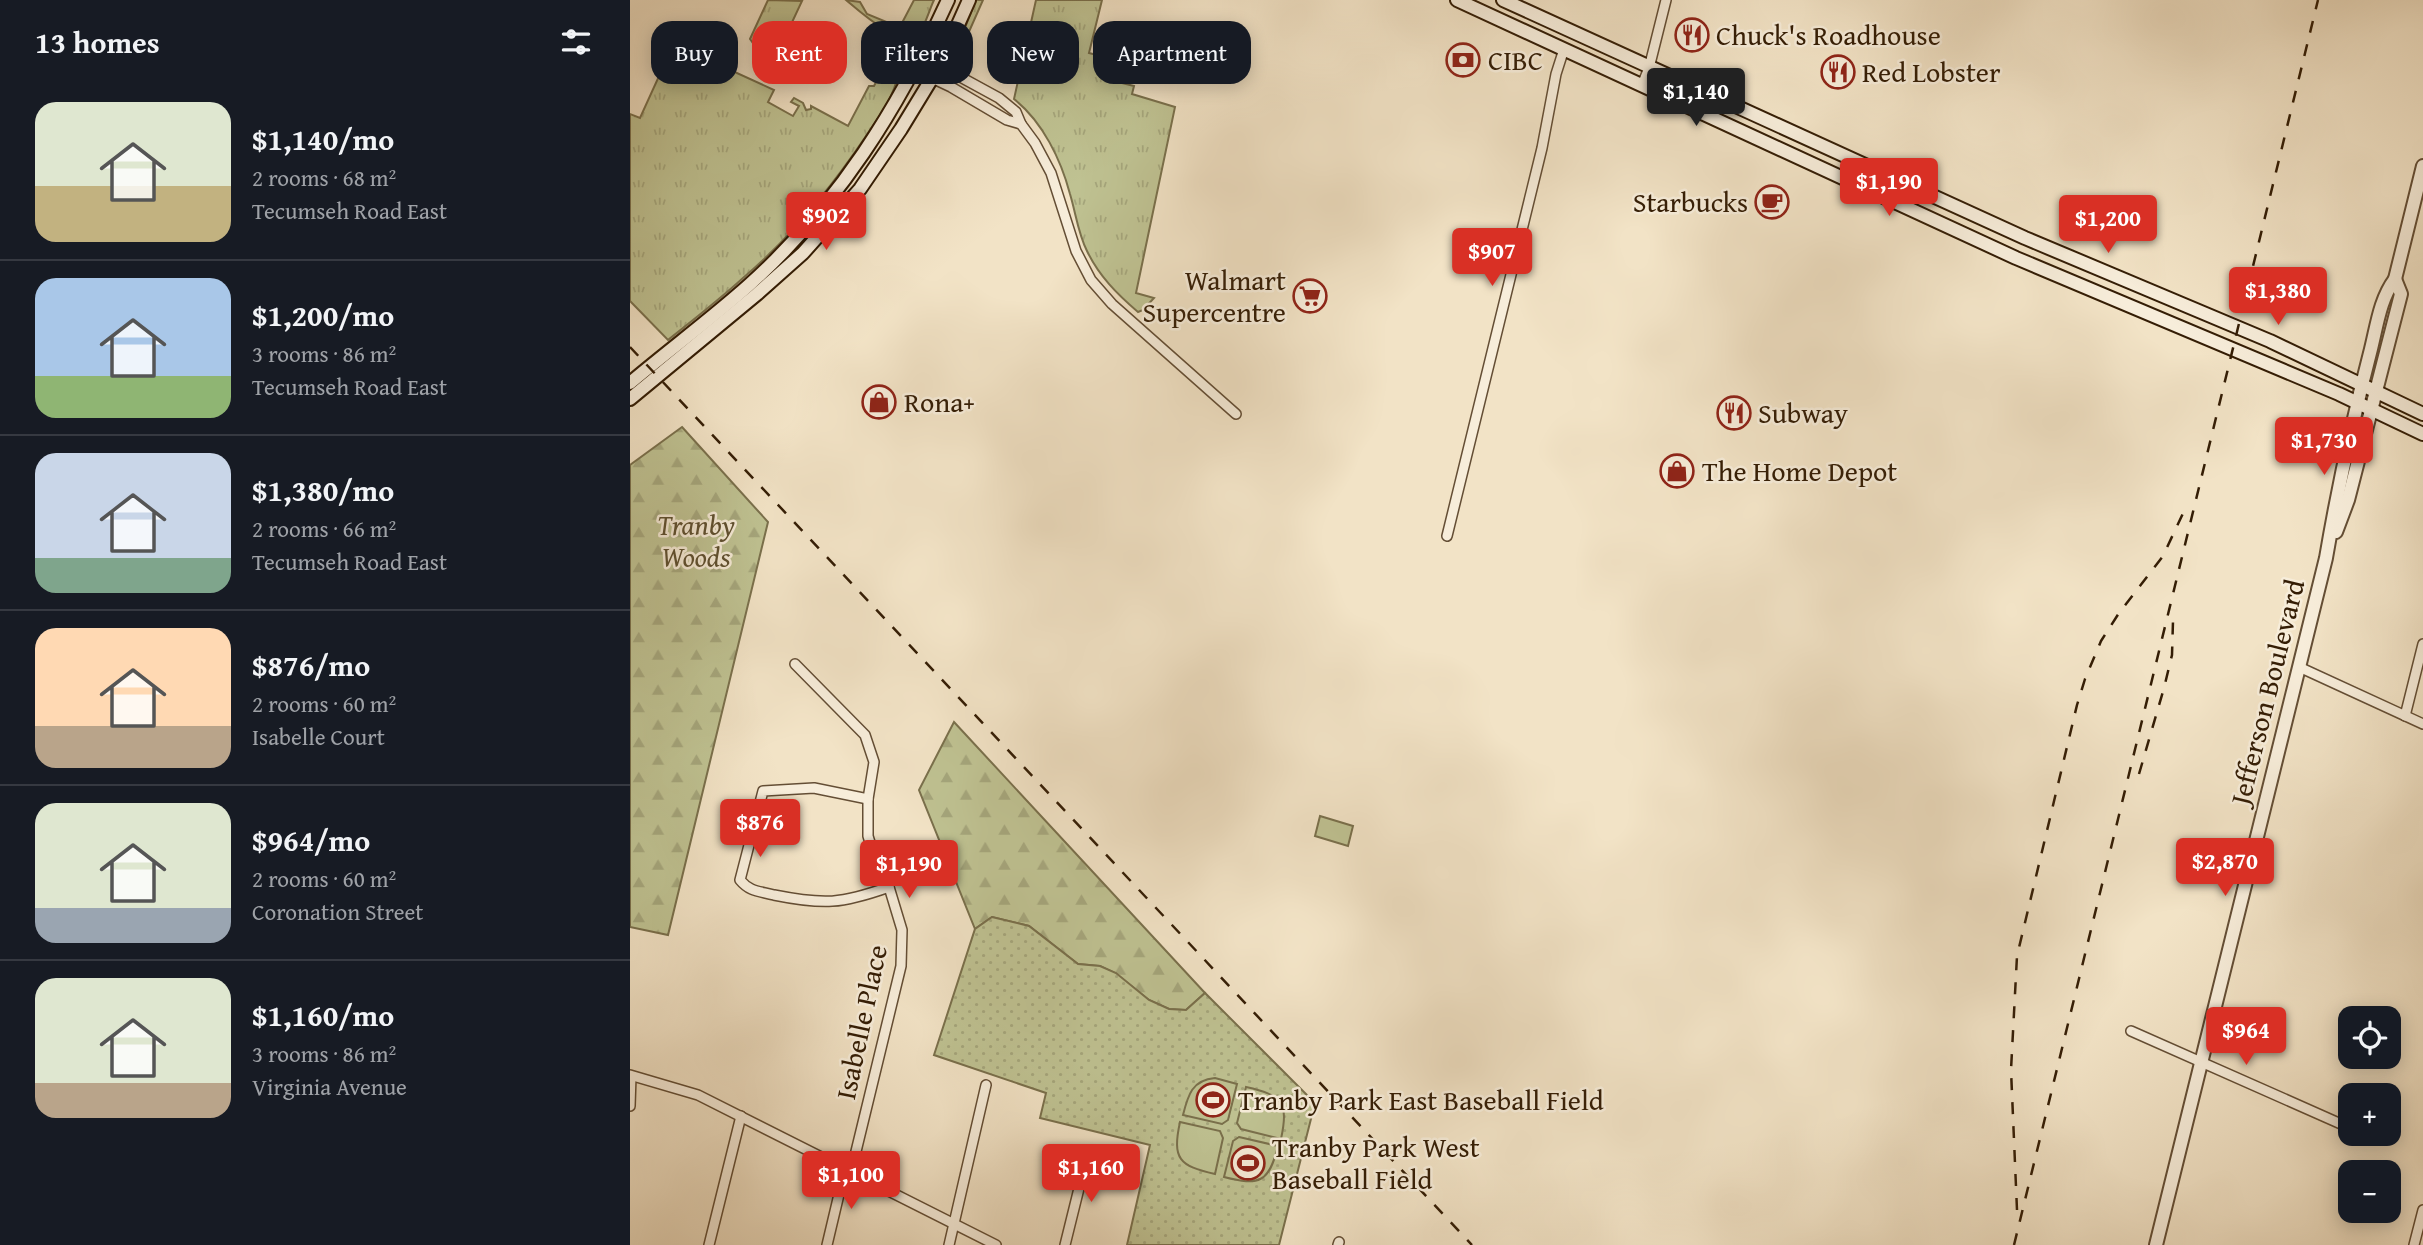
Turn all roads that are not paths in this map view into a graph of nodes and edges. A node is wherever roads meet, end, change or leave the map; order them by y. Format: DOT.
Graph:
graph roads {
  1 [pos="948,0"];
  2 [pos="969,0"];
  3 [pos="1457,0"];
  4 [pos="1503,0"];
  5 [pos="1666,0"];
  6 [pos="938,21"];
  7 [pos="960,21"];
  8 [pos="1564,49"];
  9 [pos="1649,68"];
  10 [pos="973,83"];
  11 [pos="907,84"];
  12 [pos="929,84"];
  13 [pos="945,84"];
  14 [pos="1642,85"];
  15 [pos="1021,124"];
  16 [pos="2423,166"];
  17 [pos="2395,279"];
  18 [pos="630,383"];
  19 [pos="2362,385"];
  20 [pos="2377,392"];
  21 [pos="630,399"];
  22 [pos="2358,403"];
  23 [pos="2372,410"];
  24 [pos="1236,414"];
  25 [pos="2423,414"];
  26 [pos="2423,434"];
  27 [pos="1447,536"];
  28 [pos="2326,558"];
  29 [pos="2423,644"];
  30 [pos="795,664"];
  31 [pos="2299,667"];
  32 [pos="2405,716"];
  33 [pos="2423,724"];
  34 [pos="868,799"];
  35 [pos="889,887"];
  36 [pos="2131,1031"];
  37 [pos="2202,1064"];
  38 [pos="630,1076"];
  39 [pos="986,1085"];
  40 [pos="630,1106"];
  41 [pos="741,1116"];
  42 [pos="2338,1123"];
  43 [pos="1087,1156"];
  44 [pos="848,1170"];
  45 [pos="2423,1210"];
  46 [pos="955,1224"];
  47 [pos="709,1245"];
  48 [pos="827,1245"];
  49 [pos="949,1245"];
  50 [pos="996,1245"];
  51 [pos="1065,1245"];
  52 [pos="2156,1245"];
  53 [pos="2414,1245"];
  1 -- 6 [label="main road"];
  2 -- 7 [label="main road"];
  3 -- 8 [label="main road"];
  4 -- 9 [label="main road"];
  5 -- 9 [label="street"];
  8 -- 14 [label="main road"];
  8 -- 27 [label="street"];
  9 -- 14 [label="street"];
  9 -- 19 [label="main road"];
  10 -- 15 [label="street"];
  11 -- 18 [label="main road"];
  12 -- 21 [label="main road"];
  13 -- 15 [label="street"];
  14 -- 22 [label="main road"];
  15 -- 24 [label="street"];
  16 -- 17 [label="main road, Jefferson Boulevard"];
  17 -- 19 [label="main road, Jefferson Boulevard"];
  17 -- 20 [label="main road, Jefferson Boulevard"];
  19 -- 20 [label="main road"];
  19 -- 22 [label="main road, Jefferson Boulevard"];
  20 -- 23 [label="main road, Jefferson Boulevard"];
  20 -- 25 [label="main road"];
  22 -- 23 [label="main road"];
  22 -- 28 [label="main road, Jefferson Boulevard"];
  23 -- 26 [label="main road"];
  23 -- 28 [label="main road, Jefferson Boulevard"];
  28 -- 31 [label="main road, Jefferson Boulevard"];
  29 -- 32 [label="street"];
  30 -- 34 [label="street, Isabelle Place"];
  31 -- 32 [label="street"];
  31 -- 37 [label="main road, Jefferson Boulevard"];
  32 -- 33 [label="street"];
  34 -- 35 [label="street, Isabelle Place"];
  34 -- 35 [label="street"];
  35 -- 44 [label="street, Isabelle Place"];
  36 -- 37 [label="street"];
  37 -- 42 [label="street"];
  37 -- 52 [label="main road, Jefferson Boulevard"];
  38 -- 40 [label="street"];
  38 -- 41 [label="street"];
  39 -- 46 [label="street"];
  41 -- 44 [label="street"];
  41 -- 47 [label="street"];
  43 -- 51 [label="street"];
  44 -- 46 [label="street"];
  44 -- 48 [label="street, Isabelle Place"];
  45 -- 53 [label="street"];
  46 -- 49 [label="street"];
  46 -- 50 [label="street"];
}
